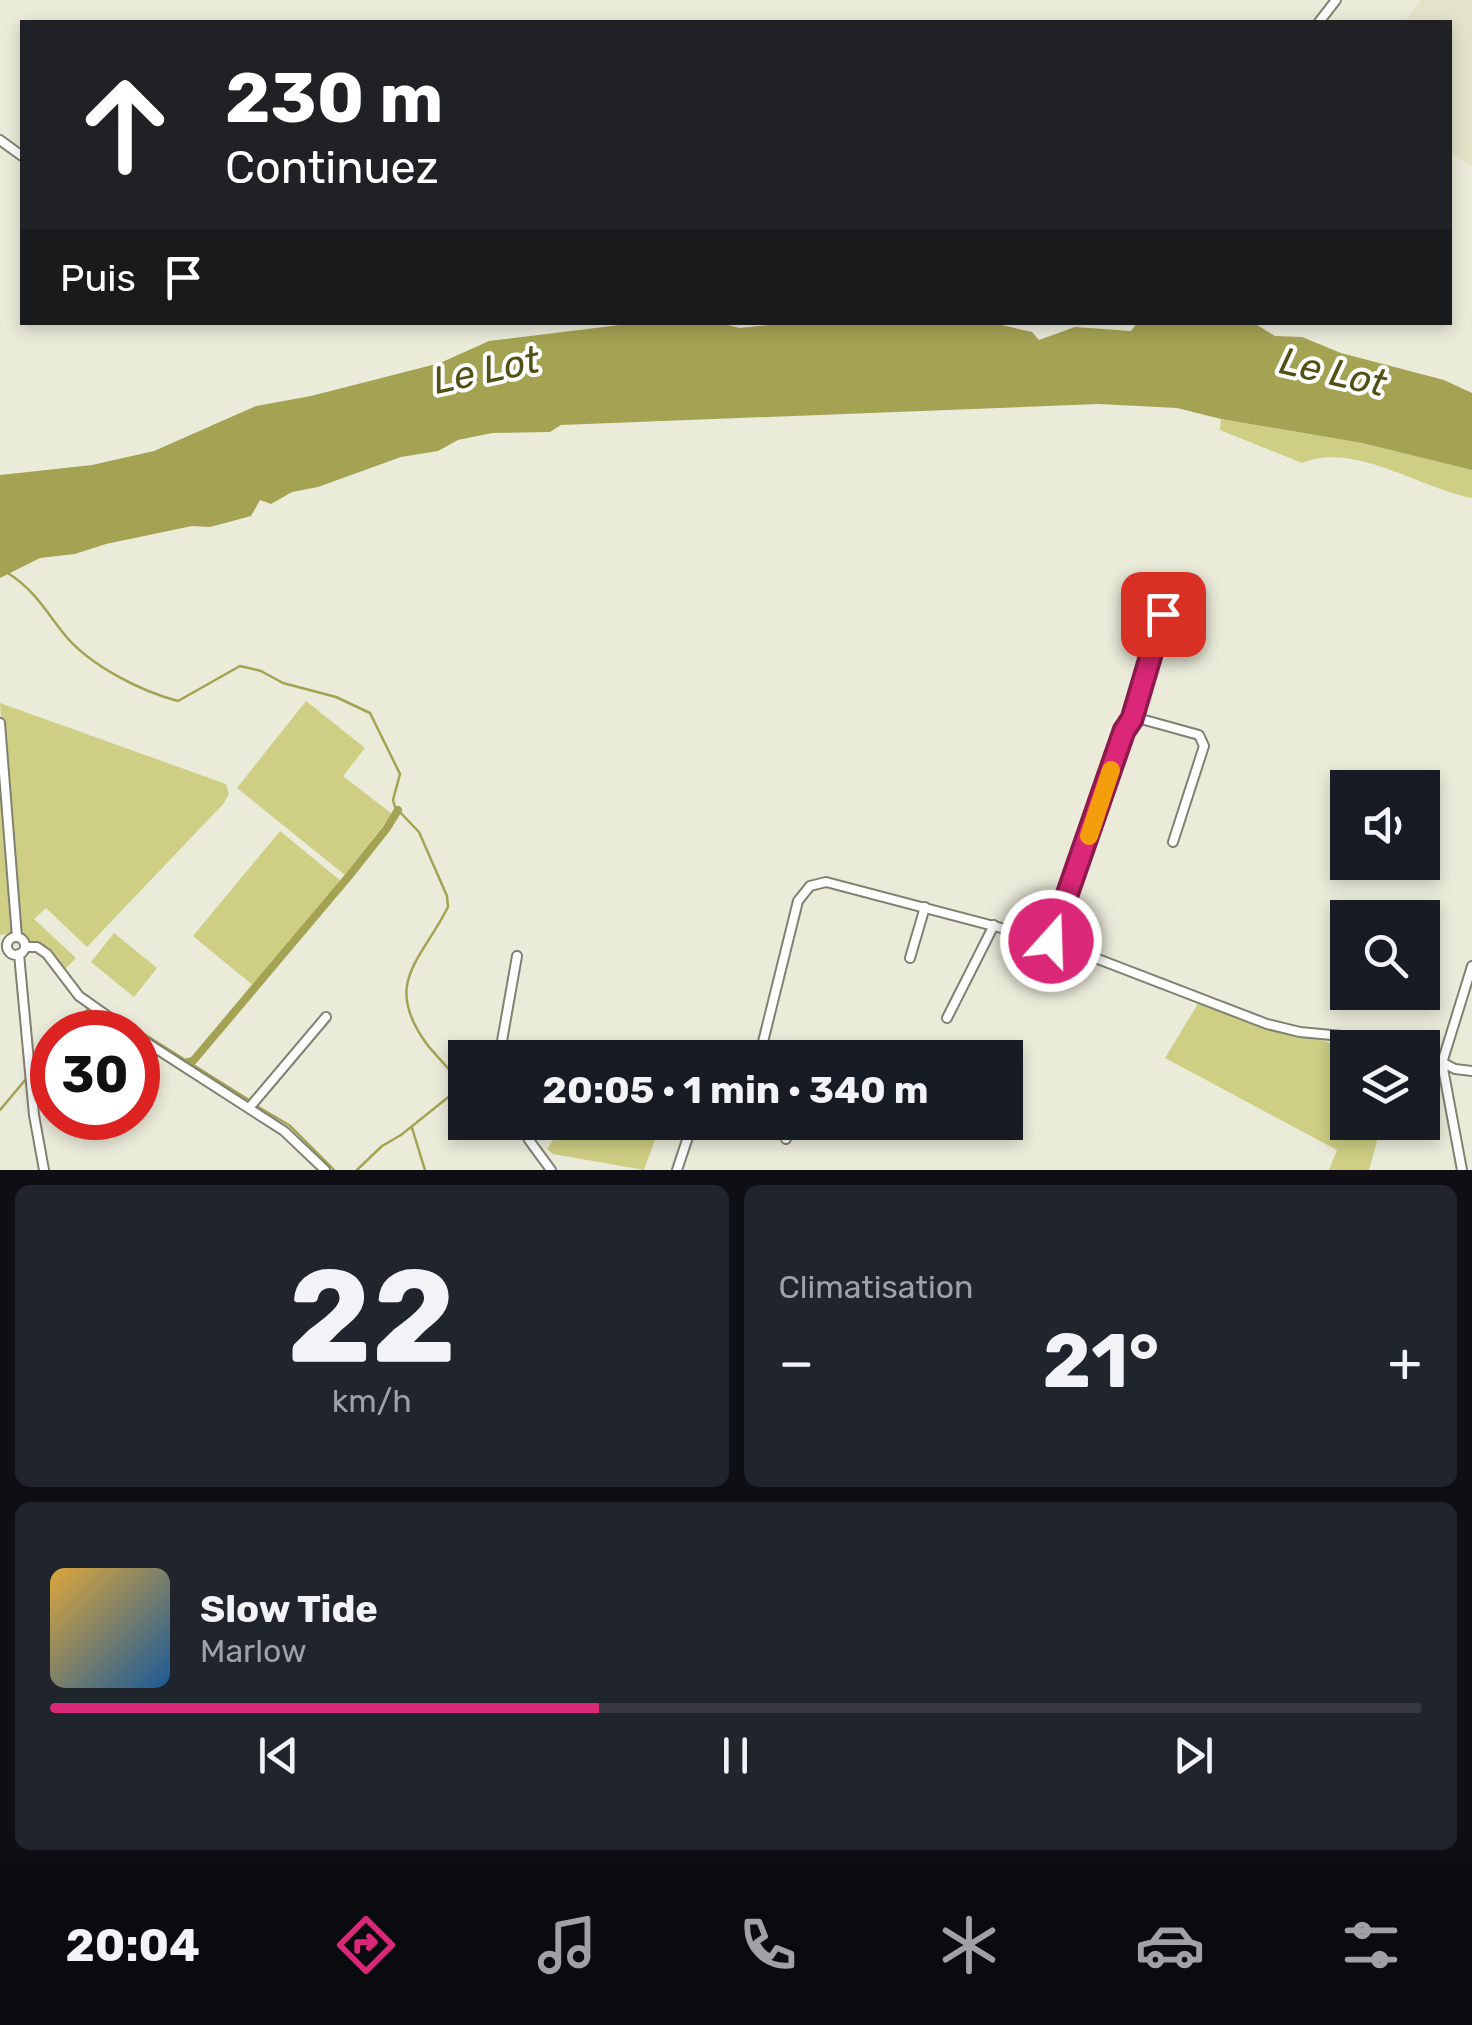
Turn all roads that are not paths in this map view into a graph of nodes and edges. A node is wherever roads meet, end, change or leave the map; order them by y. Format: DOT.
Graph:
graph roads {
  1 [pos="1336,0"];
  2 [pos="1321,20"];
  3 [pos="1163,614"];
  4 [pos="1132,719"];
  5 [pos="0,723"];
  6 [pos="1173,842"];
  7 [pos="925,908"];
  8 [pos="994,925"];
  9 [pos="16,937"];
  10 [pos="1051,941"];
  11 [pos="4,943"];
  12 [pos="22,950"];
  13 [pos="517,956"];
  14 [pos="910,958"];
  15 [pos="1472,966"];
  16 [pos="97,1010"];
  17 [pos="326,1017"];
  18 [pos="946,1018"];
  19 [pos="1330,1035"];
  20 [pos="503,1040"];
  21 [pos="764,1040"];
  22 [pos="160,1050"];
  23 [pos="1442,1063"];
  24 [pos="1472,1071"];
  25 [pos="252,1104"];
  26 [pos="529,1140"];
  27 [pos="687,1140"];
  28 [pos="44,1170"];
  29 [pos="325,1170"];
  30 [pos="551,1170"];
  31 [pos="676,1170"];
  32 [pos="1462,1170"];
  1 -- 2 [label="street"];
  3 -- 4 [label="street"];
  4 -- 6 [label="street"];
  4 -- 10 [label="street"];
  5 -- 9 [label="street"];
  7 -- 8 [label="street"];
  7 -- 14 [label="street"];
  7 -- 21 [label="street"];
  8 -- 10 [label="street"];
  8 -- 18 [label="street"];
  9 -- 11 [label="street"];
  9 -- 12 [label="street"];
  10 -- 19 [label="street"];
  11 -- 12 [label="street"];
  12 -- 16 [label="street"];
  12 -- 28 [label="street"];
  13 -- 20 [label="street"];
  15 -- 23 [label="street"];
  17 -- 25 [label="street"];
  22 -- 25 [label="street"];
  23 -- 24 [label="street"];
  23 -- 32 [label="street"];
  25 -- 29 [label="street"];
  26 -- 30 [label="street"];
  27 -- 31 [label="street"];
}
